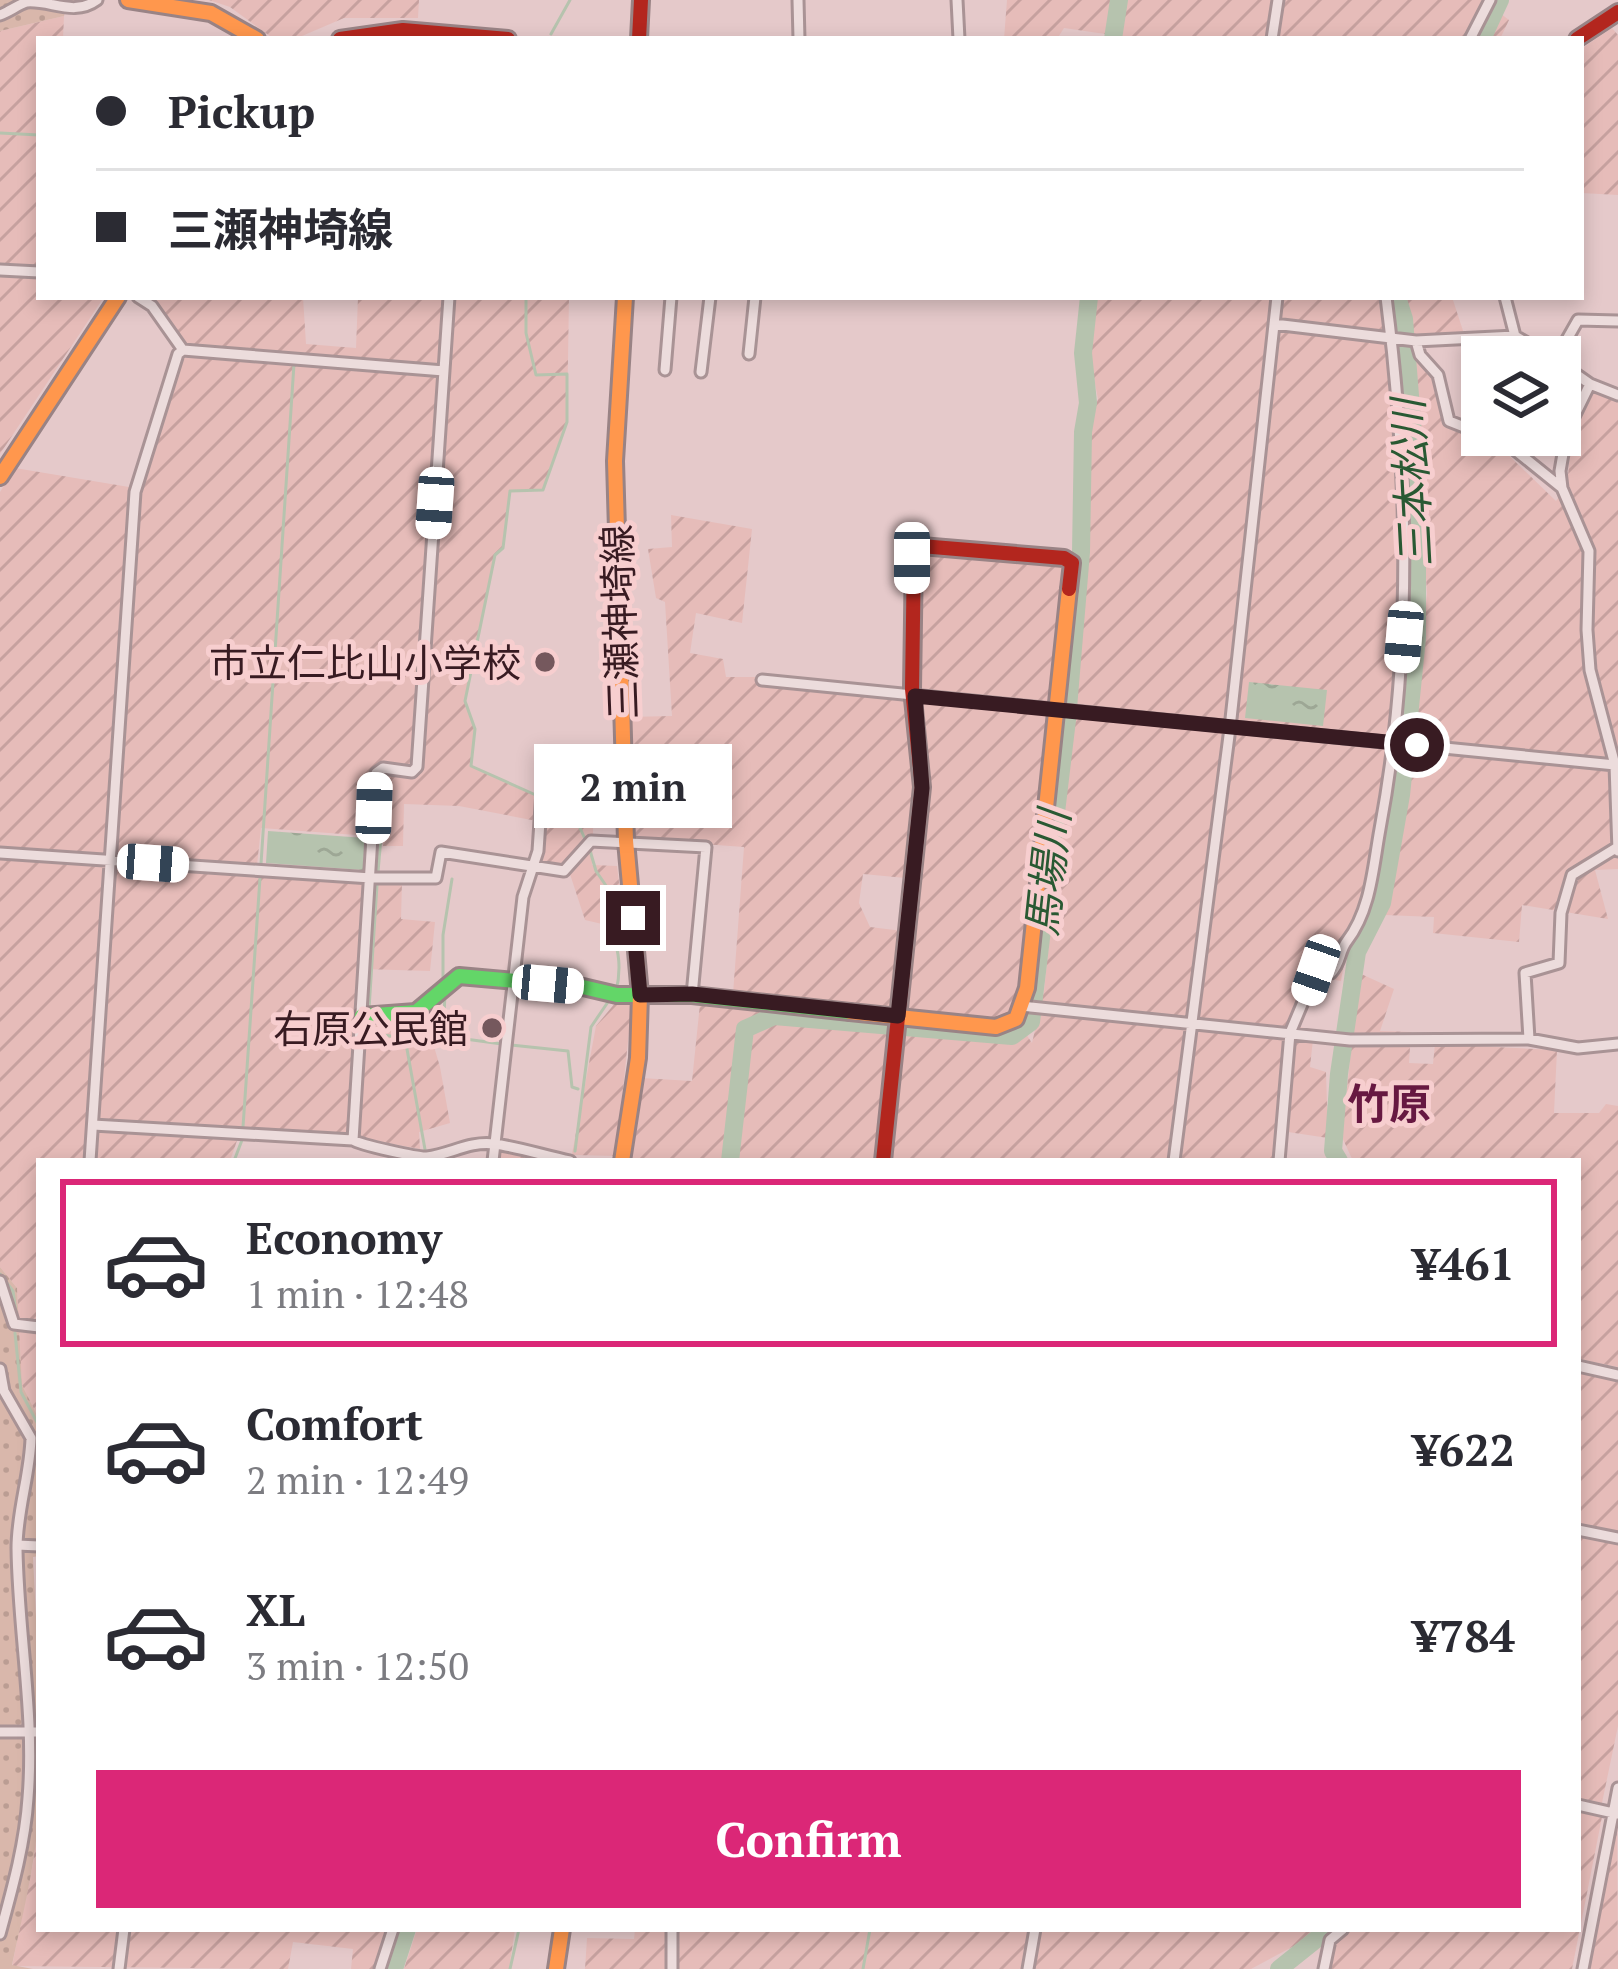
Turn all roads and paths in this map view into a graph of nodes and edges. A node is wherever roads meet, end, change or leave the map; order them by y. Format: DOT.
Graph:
graph roads {
  1 [pos="97,0"];
  2 [pos="128,0"];
  3 [pos="641,0"];
  4 [pos="799,0"];
  5 [pos="957,0"];
  6 [pos="1278,0"];
  7 [pos="1490,0"];
  8 [pos="1618,12"];
  9 [pos="0,15"];
  10 [pos="253,36"];
  11 [pos="361,36"];
  12 [pos="473,36"];
  13 [pos="639,36"];
  14 [pos="799,36"];
  15 [pos="958,36"];
  16 [pos="1272,36"];
  17 [pos="1472,36"];
  18 [pos="1582,36"];
  19 [pos="0,270"];
  20 [pos="36,272"];
  21 [pos="116,300"];
  22 [pos="143,300"];
  23 [pos="449,300"];
  24 [pos="625,300"];
  25 [pos="671,300"];
  26 [pos="710,300"];
  27 [pos="755,300"];
  28 [pos="1277,300"];
  29 [pos="1386,300"];
  30 [pos="1506,300"];
  31 [pos="1618,321"];
  32 [pos="1274,324"];
  33 [pos="1515,336"];
  34 [pos="1569,336"];
  35 [pos="1391,338"];
  36 [pos="1461,338"];
  37 [pos="1416,340"];
  38 [pos="183,350"];
  39 [pos="749,354"];
  40 [pos="444,370"];
  41 [pos="665,370"];
  42 [pos="701,372"];
  43 [pos="1581,377"];
  44 [pos="1590,384"];
  45 [pos="1618,395"];
  46 [pos="1461,425"];
  47 [pos="1522,456"];
  48 [pos="0,477"];
  49 [pos="1562,488"];
  50 [pos="762,680"];
  51 [pos="915,696"];
  52 [pos="1058,710"];
  53 [pos="1230,728"];
  54 [pos="1394,743"];
  55 [pos="1616,765"];
  56 [pos="542,790"];
  57 [pos="626,842"];
  58 [pos="1617,850"];
  59 [pos="0,853"];
  60 [pos="109,860"];
  61 [pos="532,868"];
  62 [pos="371,878"];
  63 [pos="513,981"];
  64 [pos="692,994"];
  65 [pos="640,995"];
  66 [pos="1021,1006"];
  67 [pos="362,1016"];
  68 [pos="898,1024"];
  69 [pos="1191,1024"];
  70 [pos="1290,1034"];
  71 [pos="1529,1040"];
  72 [pos="1618,1044"];
  73 [pos="92,1124"];
  74 [pos="353,1140"];
  75 [pos="494,1144"];
  76 [pos="91,1158"];
  77 [pos="493,1158"];
  78 [pos="557,1158"];
  79 [pos="622,1158"];
  80 [pos="884,1158"];
  81 [pos="1174,1158"];
  82 [pos="1279,1158"];
  83 [pos="0,1281"];
  84 [pos="36,1327"];
  85 [pos="1581,1367"];
  86 [pos="0,1370"];
  87 [pos="1618,1375"];
  88 [pos="1581,1532"];
  89 [pos="1618,1538"];
  90 [pos="17,1545"];
  91 [pos="36,1546"];
  92 [pos="0,1732"];
  93 [pos="34,1732"];
  94 [pos="1618,1788"];
  95 [pos="1581,1806"];
  96 [pos="1616,1813"];
  97 [pos="124,1932"];
  98 [pos="392,1932"];
  99 [pos="562,1932"];
  100 [pos="672,1932"];
  101 [pos="1034,1932"];
  102 [pos="1339,1932"];
  103 [pos="0,1934"];
  104 [pos="118,1969"];
  105 [pos="380,1969"];
  106 [pos="556,1969"];
  107 [pos="672,1969"];
  108 [pos="1028,1969"];
  109 [pos="1324,1969"];
  110 [pos="1583,1969"];
  1 -- 9 [label="street"];
  2 -- 10 [label="street"];
  3 -- 13 [label="street"];
  4 -- 14 [label="street"];
  5 -- 15 [label="street"];
  6 -- 16 [label="street"];
  7 -- 17 [label="street"];
  8 -- 18 [label="street"];
  11 -- 12 [label="street"];
  19 -- 20 [label="street"];
  21 -- 48 [label="street"];
  22 -- 38 [label="street"];
  23 -- 40 [label="street"];
  24 -- 57 [label="street, 三瀬神埼線"];
  25 -- 41 [label="street"];
  26 -- 42 [label="street"];
  27 -- 39 [label="street"];
  28 -- 32 [label="street"];
  29 -- 35 [label="street"];
  30 -- 33 [label="street"];
  31 -- 34 [label="street"];
  32 -- 35 [label="street"];
  32 -- 53 [label="street"];
  35 -- 37 [label="street"];
  35 -- 54 [label="street"];
  36 -- 37 [label="street"];
  37 -- 46 [label="street"];
  38 -- 40 [label="street"];
  38 -- 60 [label="street"];
  40 -- 62 [label="street"];
  43 -- 44 [label="street"];
  44 -- 45 [label="street"];
  44 -- 49 [label="street"];
  47 -- 49 [label="street"];
  49 -- 55 [label="street"];
  50 -- 51 [label="street"];
  51 -- 52 [label="street"];
  51 -- 52 [label="street"];
  51 -- 68 [label="street"];
  52 -- 53 [label="street"];
  52 -- 66 [label="street"];
  53 -- 54 [label="street"];
  53 -- 69 [label="street"];
  54 -- 55 [label="street"];
  54 -- 70 [label="street"];
  55 -- 58 [label="street"];
  56 -- 61 [label="street"];
  57 -- 61 [label="street"];
  57 -- 64 [label="street"];
  57 -- 65 [label="street, 三瀬神埼線"];
  58 -- 71 [label="street"];
  59 -- 60 [label="street"];
  60 -- 62 [label="street"];
  60 -- 73 [label="street"];
  61 -- 62 [label="street"];
  61 -- 63 [label="street"];
  62 -- 67 [label="street"];
  63 -- 65 [label="street"];
  63 -- 67 [label="street"];
  63 -- 75 [label="street"];
  64 -- 65 [label="street"];
  64 -- 68 [label="street"];
  65 -- 79 [label="street, 三瀬神埼線"];
  66 -- 68 [label="street"];
  66 -- 69 [label="street"];
  67 -- 74 [label="street"];
  68 -- 80 [label="street"];
  69 -- 70 [label="street"];
  69 -- 81 [label="street"];
  70 -- 71 [label="street"];
  70 -- 82 [label="street"];
  71 -- 72 [label="street"];
  73 -- 74 [label="street"];
  73 -- 76 [label="street"];
  74 -- 75 [label="street"];
  75 -- 77 [label="street"];
  75 -- 78 [label="street"];
  83 -- 84 [label="street"];
  85 -- 87 [label="street"];
  86 -- 90 [label="street"];
  88 -- 89 [label="street"];
  90 -- 91 [label="street"];
  90 -- 93 [label="street"];
  92 -- 93 [label="street"];
  93 -- 103 [label="street"];
  94 -- 96 [label="street"];
  95 -- 96 [label="street"];
  96 -- 110 [label="street"];
  97 -- 104 [label="street"];
  98 -- 105 [label="street"];
  99 -- 106 [label="street"];
  100 -- 107 [label="street"];
  101 -- 108 [label="street"];
  102 -- 109 [label="street"];
}
